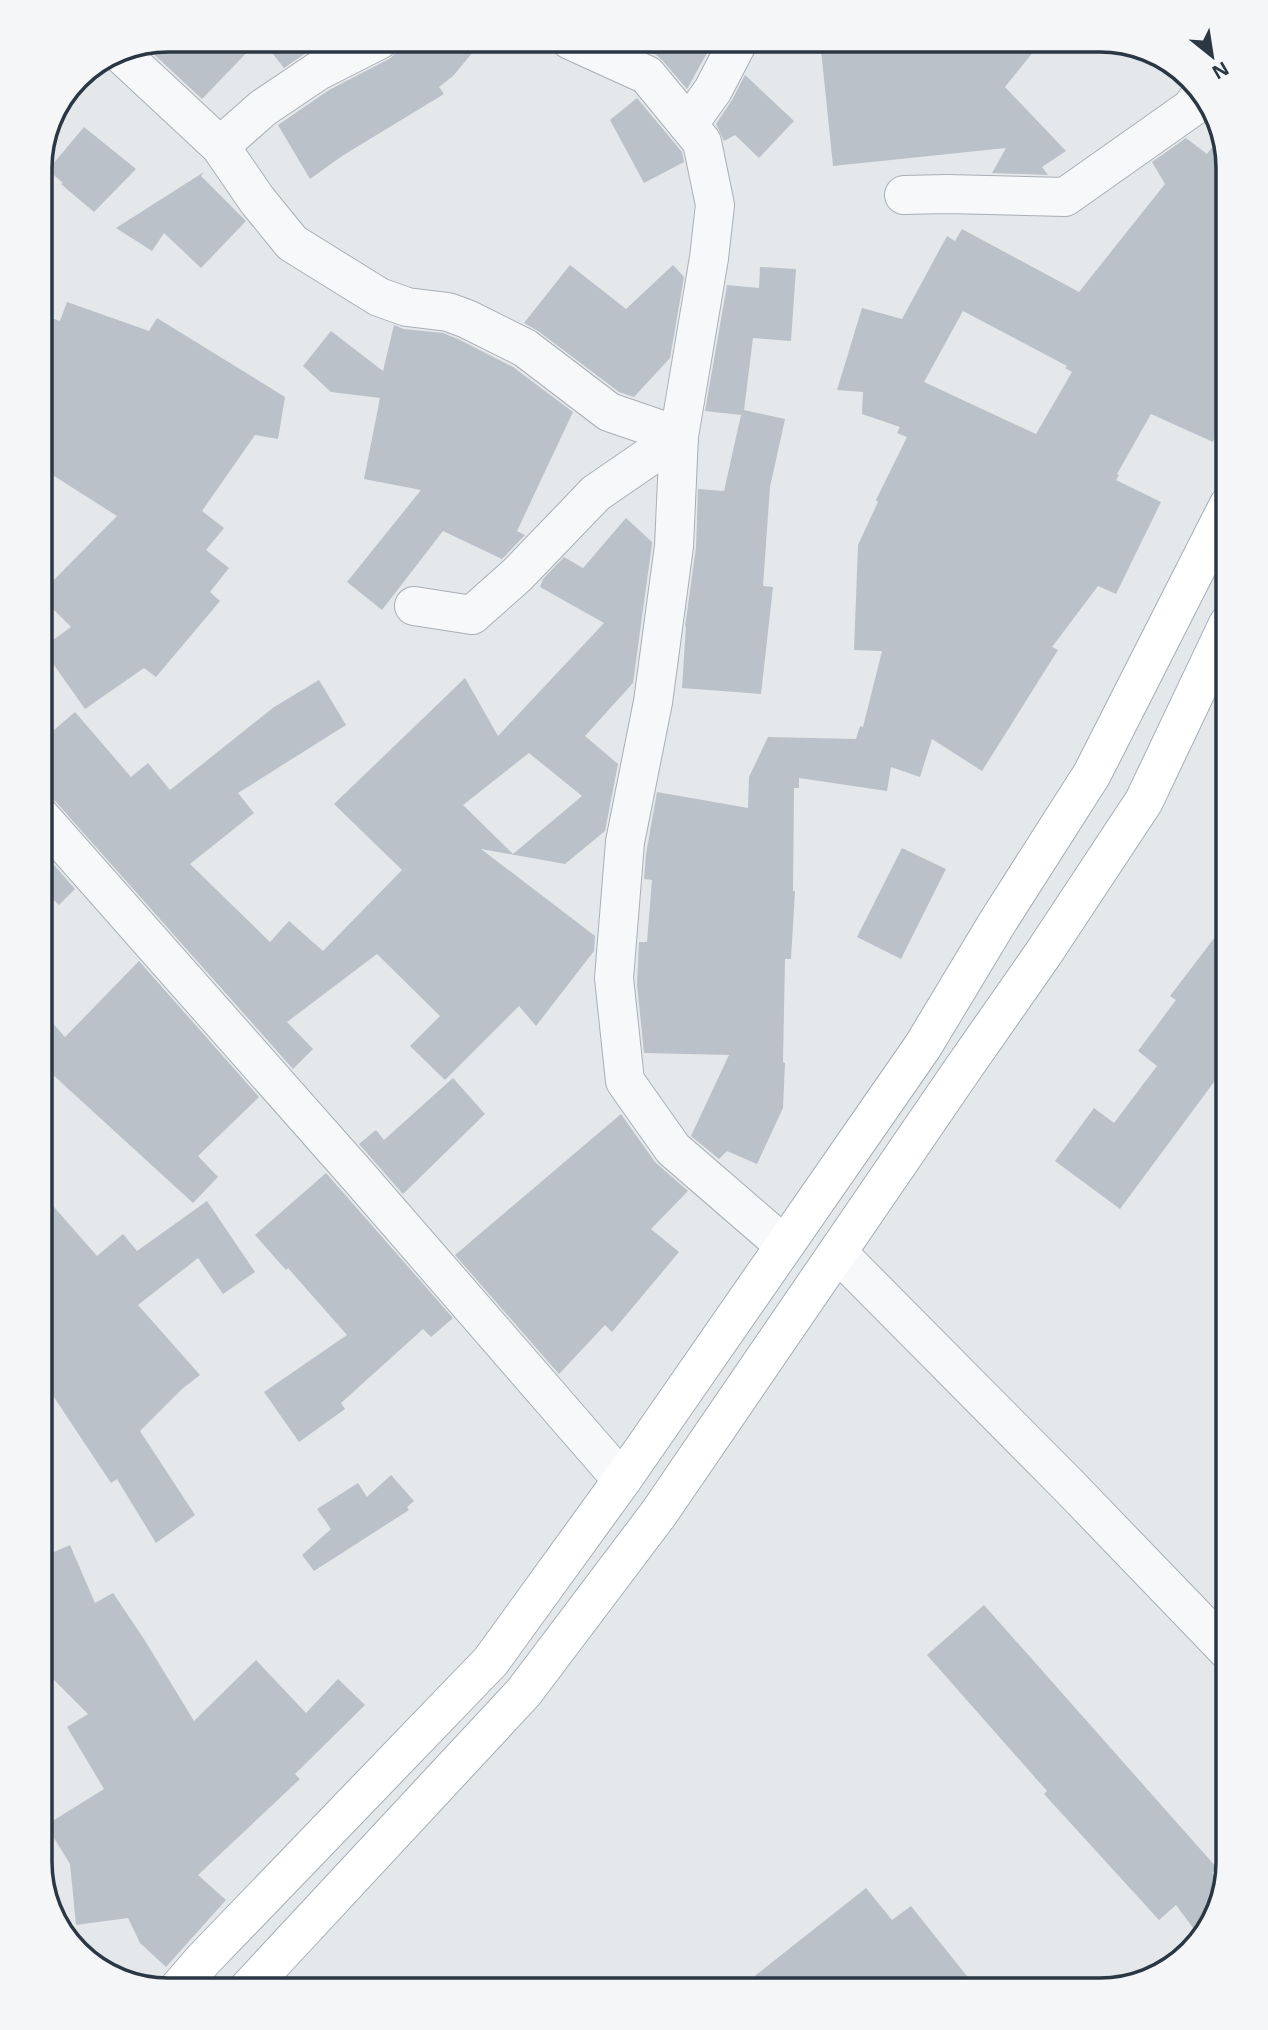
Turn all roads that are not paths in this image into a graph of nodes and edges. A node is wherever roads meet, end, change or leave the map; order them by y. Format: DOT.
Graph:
graph roads {
  1 [pos="356,52"];
  2 [pos="597,52"];
  3 [pos="732,53"];
  4 [pos="128,60"];
  5 [pos="1195,103"];
  6 [pos="688,125"];
  7 [pos="220,146"];
  8 [pos="904,195"];
  9 [pos="679,436"];
  10 [pos="1215,532"];
  11 [pos="414,606"];
  12 [pos="1215,651"];
  13 [pos="53,830"];
  14 [pos="785,1245"];
  15 [pos="838,1253"];
  16 [pos="622,1480"];
  17 [pos="1215,1638"];
  18 [pos="189,1977"];
  19 [pos="259,1977"];
  1 -- 7 [label="street"];
  2 -- 6 [label="street"];
  3 -- 6 [label="street"];
  4 -- 7 [label="street"];
  5 -- 8 [label="street"];
  6 -- 9 [label="street"];
  7 -- 9 [label="street"];
  9 -- 11 [label="street"];
  9 -- 14 [label="street"];
  10 -- 14 [label="main road"];
  12 -- 15 [label="main road"];
  13 -- 16 [label="street"];
  14 -- 16 [label="main road"];
  15 -- 17 [label="street"];
  15 -- 19 [label="main road"];
  16 -- 18 [label="main road"];
}
